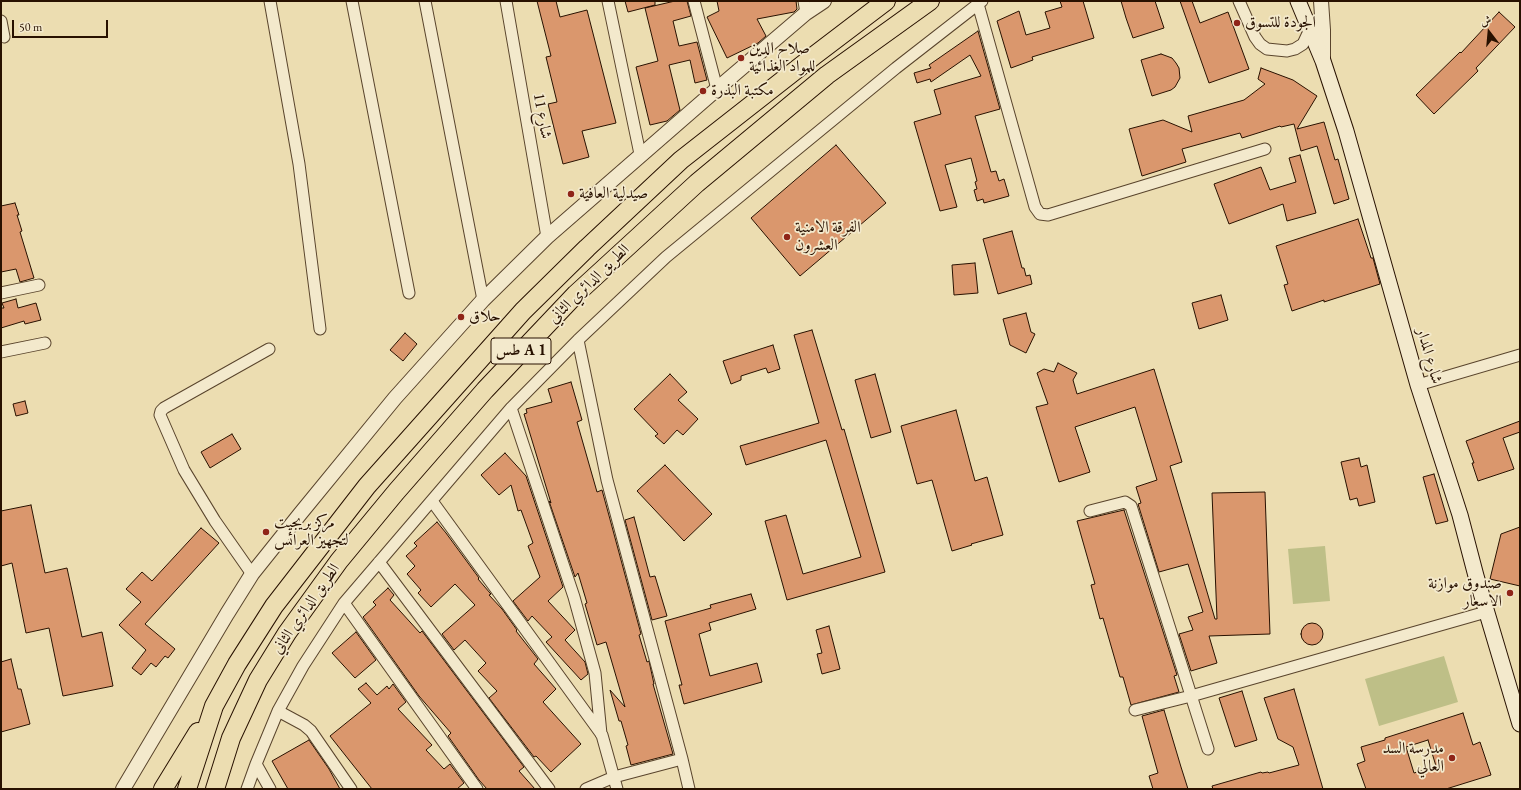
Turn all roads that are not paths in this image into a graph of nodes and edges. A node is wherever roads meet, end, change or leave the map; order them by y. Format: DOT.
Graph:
graph roads {
  1 [pos="270,1"];
  2 [pos="352,1"];
  3 [pos="425,1"];
  4 [pos="506,1"];
  5 [pos="608,1"];
  6 [pos="694,1"];
  7 [pos="824,1"];
  8 [pos="886,1"];
  9 [pos="930,1"];
  10 [pos="1239,1"];
  11 [pos="1298,1"];
  12 [pos="1321,1"];
  13 [pos="980,2"];
  14 [pos="805,7"];
  15 [pos="1,21"];
  16 [pos="1310,29"];
  17 [pos="4,37"];
  18 [pos="1323,61"];
  19 [pos="717,89"];
  20 [pos="1265,149"];
  21 [pos="640,154"];
  22 [pos="547,237"];
  23 [pos="39,285"];
  24 [pos="1,293"];
  25 [pos="409,293"];
  26 [pos="483,300"];
  27 [pos="320,328"];
  28 [pos="578,340"];
  29 [pos="45,343"];
  30 [pos="269,349"];
  31 [pos="1,352"];
  32 [pos="1520,355"];
  33 [pos="1418,385"];
  34 [pos="511,408"];
  35 [pos="432,501"];
  36 [pos="1090,511"];
  37 [pos="379,562"];
  38 [pos="252,574"];
  39 [pos="344,603"];
  40 [pos="1486,612"];
  41 [pos="1191,696"];
  42 [pos="214,706"];
  43 [pos="1135,710"];
  44 [pos="278,711"];
  45 [pos="1520,724"];
  46 [pos="602,735"];
  47 [pos="1208,749"];
  48 [pos="682,759"];
  49 [pos="256,764"];
  50 [pos="614,777"];
  51 [pos="123,789"];
  52 [pos="163,789"];
  53 [pos="187,789"];
  54 [pos="215,789"];
  55 [pos="247,789"];
  56 [pos="270,789"];
  57 [pos="351,789"];
  58 [pos="477,789"];
  59 [pos="550,789"];
  60 [pos="586,789"];
  61 [pos="617,789"];
  62 [pos="688,789"];
  1 -- 27 [label="street"];
  2 -- 25 [label="street"];
  3 -- 26 [label="street"];
  4 -- 22 [label="street, شارع 11"];
  5 -- 21 [label="street"];
  6 -- 19 [label="street"];
  7 -- 14 [label="street"];
  8 -- 42 [label="highway, الطريق الدائري الثاني / طس A 1"];
  9 -- 54 [label="highway, الطريق الدائري الثاني / طس A 1"];
  10 -- 16 [label="street"];
  11 -- 16 [label="main road, شارع المدار"];
  12 -- 18 [label="street"];
  13 -- 20 [label="street"];
  13 -- 28 [label="street"];
  14 -- 19 [label="street"];
  15 -- 17 [label="street"];
  16 -- 18 [label="main road, شارع المدار"];
  18 -- 33 [label="main road, شارع المدار"];
  19 -- 21 [label="street"];
  21 -- 22 [label="street"];
  22 -- 26 [label="street"];
  23 -- 24 [label="street"];
  26 -- 38 [label="street"];
  28 -- 34 [label="street"];
  28 -- 48 [label="street"];
  29 -- 31 [label="street"];
  30 -- 38 [label="street"];
  32 -- 33 [label="street"];
  33 -- 40 [label="main road, شارع المدار"];
  34 -- 35 [label="street"];
  34 -- 46 [label="street"];
  35 -- 37 [label="street"];
  35 -- 46 [label="street"];
  36 -- 41 [label="street"];
  37 -- 39 [label="street"];
  37 -- 59 [label="street"];
  38 -- 51 [label="street"];
  39 -- 44 [label="street"];
  39 -- 58 [label="street"];
  40 -- 41 [label="street"];
  40 -- 45 [label="main road, شارع المدار"];
  41 -- 43 [label="street"];
  41 -- 47 [label="street"];
  42 -- 52 [label="highway"];
  42 -- 53 [label="highway, الطريق الدائري الثاني / طس A 1"];
  44 -- 49 [label="street"];
  44 -- 57 [label="street"];
  46 -- 50 [label="street"];
  48 -- 50 [label="street"];
  48 -- 62 [label="street"];
  49 -- 55 [label="street"];
  49 -- 56 [label="street"];
  50 -- 60 [label="street"];
  50 -- 61 [label="street"];
}
